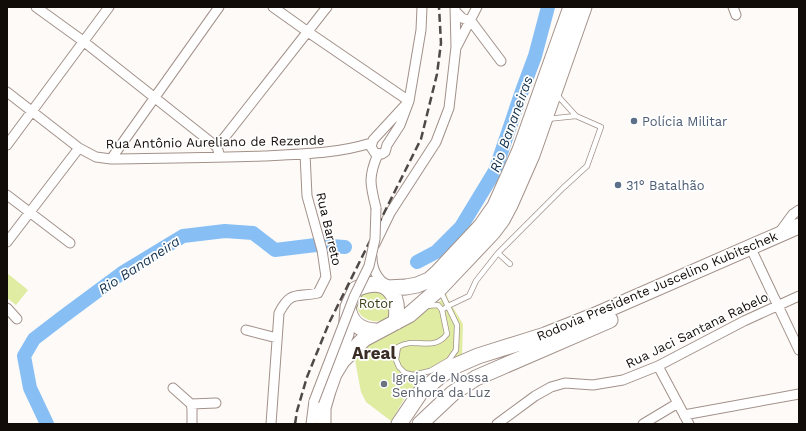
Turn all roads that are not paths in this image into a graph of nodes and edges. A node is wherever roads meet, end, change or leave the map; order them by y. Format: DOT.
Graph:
graph roads {
  1 [pos="36,7"];
  2 [pos="109,7"];
  3 [pos="219,7"];
  4 [pos="273,7"];
  5 [pos="327,7"];
  6 [pos="422,7"];
  7 [pos="477,7"];
  8 [pos="571,7"];
  9 [pos="584,7"];
  10 [pos="455,9"];
  11 [pos="471,20"];
  12 [pos="308,32"];
  13 [pos="566,40"];
  14 [pos="83,41"];
  15 [pos="456,47"];
  16 [pos="501,61"];
  17 [pos="7,92"];
  18 [pos="555,93"];
  19 [pos="155,98"];
  20 [pos="409,101"];
  21 [pos="33,112"];
  22 [pos="576,116"];
  23 [pos="545,119"];
  24 [pos="372,142"];
  25 [pos="387,145"];
  26 [pos="7,146"];
  27 [pos="79,148"];
  28 [pos="217,148"];
  29 [pos="526,153"];
  30 [pos="305,154"];
  31 [pos="378,154"];
  32 [pos="220,157"];
  33 [pos="111,159"];
  34 [pos="7,195"];
  35 [pos="799,210"];
  36 [pos="30,212"];
  37 [pos="799,226"];
  38 [pos="776,236"];
  39 [pos="799,236"];
  40 [pos="7,242"];
  41 [pos="70,243"];
  42 [pos="372,250"];
  43 [pos="498,253"];
  44 [pos="754,255"];
  45 [pos="510,264"];
  46 [pos="387,288"];
  47 [pos="440,288"];
  48 [pos="356,289"];
  49 [pos="799,296"];
  50 [pos="777,305"];
  51 [pos="448,306"];
  52 [pos="348,307"];
  53 [pos="7,308"];
  54 [pos="442,310"];
  55 [pos="403,318"];
  56 [pos="17,319"];
  57 [pos="246,330"];
  58 [pos="376,332"];
  59 [pos="278,338"];
  60 [pos="799,350"];
  61 [pos="658,366"];
  62 [pos="173,388"];
  63 [pos="799,394"];
  64 [pos="216,403"];
  65 [pos="678,403"];
  66 [pos="191,404"];
  67 [pos="684,415"];
  68 [pos="315,423"];
  69 [pos="192,424"];
  70 [pos="271,424"];
  71 [pos="399,424"];
  72 [pos="420,424"];
  73 [pos="497,424"];
  74 [pos="643,424"];
  75 [pos="689,424"];
  1 -- 14 [label="street"];
  2 -- 14 [label="street"];
  3 -- 19 [label="street"];
  4 -- 12 [label="street"];
  5 -- 12 [label="street"];
  6 -- 20 [label="street"];
  7 -- 11 [label="street"];
  8 -- 13 [label="highway"];
  9 -- 13 [label="highway"];
  10 -- 11 [label="street"];
  10 -- 15 [label="street"];
  11 -- 15 [label="street"];
  11 -- 16 [label="street"];
  12 -- 20 [label="street"];
  12 -- 28 [label="street"];
  13 -- 18 [label="highway"];
  13 -- 29 [label="highway"];
  14 -- 19 [label="street"];
  14 -- 21 [label="street"];
  15 -- 42 [label="street"];
  17 -- 21 [label="street, Rua Antônio Aureliano de Rezende"];
  18 -- 22 [label="lane"];
  18 -- 23 [label="highway"];
  19 -- 28 [label="street"];
  19 -- 33 [label="street"];
  20 -- 24 [label="street"];
  20 -- 25 [label="street"];
  21 -- 26 [label="street"];
  21 -- 27 [label="street, Rua Antônio Aureliano de Rezende"];
  22 -- 23 [label="lane"];
  22 -- 43 [label="lane"];
  23 -- 29 [label="highway"];
  24 -- 25 [label="street"];
  24 -- 30 [label="street, Rua Antônio Aureliano de Rezende"];
  24 -- 31 [label="street"];
  25 -- 31 [label="street"];
  27 -- 33 [label="street, Rua Antônio Aureliano de Rezende"];
  27 -- 36 [label="street"];
  28 -- 32 [label="street"];
  29 -- 46 [label="highway"];
  29 -- 47 [label="highway"];
  30 -- 32 [label="street, Rua Antônio Aureliano de Rezende"];
  30 -- 59 [label="street, Rua Barreto"];
  31 -- 68 [label="street, bridge"];
  32 -- 33 [label="street, Rua Antônio Aureliano de Rezende"];
  34 -- 36 [label="street"];
  35 -- 38 [label="street"];
  36 -- 40 [label="street"];
  36 -- 41 [label="street"];
  37 -- 38 [label="highway, Rodovia Presidente Juscelino Kubitschek"];
  38 -- 71 [label="highway, Rodovia Presidente Juscelino Kubitschek"];
  39 -- 44 [label="highway, Rodovia Presidente Juscelino Kubitschek"];
  42 -- 46 [label="street"];
  42 -- 48 [label="street"];
  43 -- 45 [label="lane"];
  43 -- 51 [label="lane"];
  44 -- 50 [label="street"];
  44 -- 72 [label="highway, Rodovia Presidente Juscelino Kubitschek"];
  46 -- 48 [label="highway"];
  46 -- 55 [label="highway"];
  47 -- 51 [label="lane"];
  47 -- 55 [label="highway"];
  48 -- 52 [label="highway"];
  49 -- 50 [label="street, Rua Jaci Santana Rabelo"];
  50 -- 60 [label="street"];
  50 -- 61 [label="street, Rua Jaci Santana Rabelo"];
  51 -- 54 [label="lane"];
  51 -- 54 [label="lane"];
  52 -- 58 [label="highway"];
  52 -- 68 [label="highway"];
  53 -- 56 [label="street"];
  54 -- 55 [label="lane"];
  55 -- 58 [label="highway"];
  57 -- 59 [label="street"];
  58 -- 68 [label="highway"];
  59 -- 70 [label="street, Rua Barreto"];
  61 -- 65 [label="street"];
  61 -- 73 [label="street, Rua Jaci Santana Rabelo"];
  62 -- 66 [label="street"];
  63 -- 67 [label="street"];
  64 -- 66 [label="street"];
  65 -- 67 [label="street"];
  65 -- 74 [label="street"];
  66 -- 69 [label="street"];
  67 -- 75 [label="street"];
}
